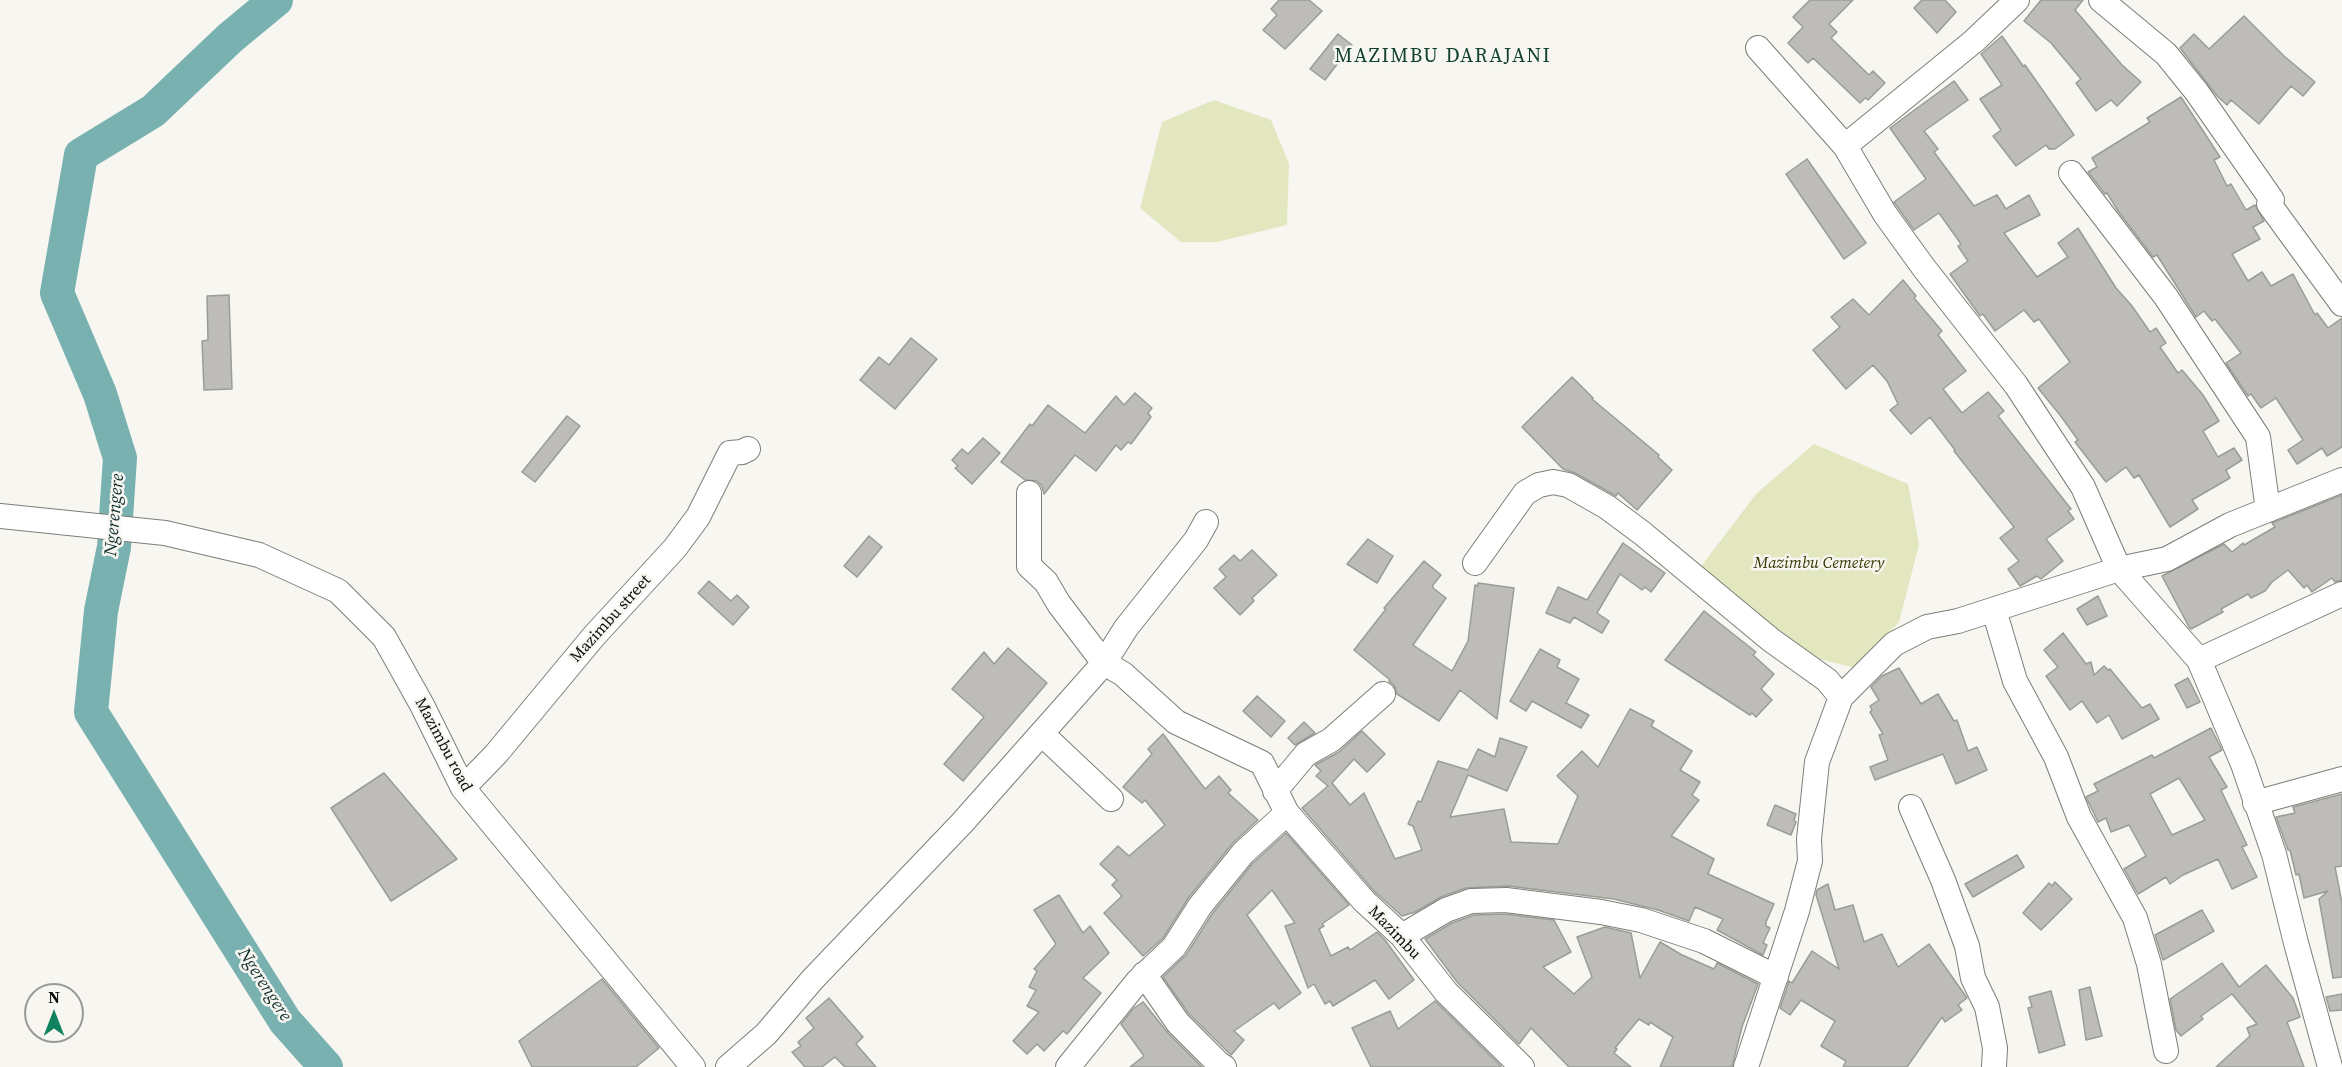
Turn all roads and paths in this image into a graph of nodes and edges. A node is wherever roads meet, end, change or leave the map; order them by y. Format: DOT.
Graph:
graph roads {
  1 [pos="2017,0"];
  2 [pos="2101,0"];
  3 [pos="1758,48"];
  4 [pos="1845,147"];
  5 [pos="2071,173"];
  6 [pos="2342,304"];
  7 [pos="748,449"];
  8 [pos="2342,480"];
  9 [pos="1029,493"];
  10 [pos="2268,510"];
  11 [pos="0,516"];
  12 [pos="1206,522"];
  13 [pos="1475,563"];
  14 [pos="2119,569"];
  15 [pos="2342,594"];
  16 [pos="1995,610"];
  17 [pos="2199,660"];
  18 [pos="1104,663"];
  19 [pos="1383,694"];
  20 [pos="1841,697"];
  21 [pos="1042,734"];
  22 [pos="2342,778"];
  23 [pos="464,788"];
  24 [pos="1275,791"];
  25 [pos="1111,800"];
  26 [pos="2255,803"];
  27 [pos="1911,807"];
  28 [pos="1287,813"];
  29 [pos="1402,936"];
  30 [pos="1144,974"];
  31 [pos="1776,977"];
  32 [pos="2166,1051"];
  33 [pos="693,1067"];
  34 [pos="728,1067"];
  35 [pos="1068,1067"];
  36 [pos="1224,1067"];
  37 [pos="1522,1067"];
  38 [pos="1746,1067"];
  39 [pos="1994,1067"];
  40 [pos="2330,1067"];
  1 -- 4 [label="street"];
  2 -- 6 [label="street"];
  3 -- 4 [label="street"];
  4 -- 14 [label="street"];
  5 -- 10 [label="street"];
  7 -- 23 [label="street, Mazimbu street"];
  8 -- 10 [label="street"];
  9 -- 18 [label="street"];
  10 -- 14 [label="street"];
  11 -- 23 [label="street, Mazimbu road"];
  12 -- 18 [label="street"];
  13 -- 20 [label="street"];
  14 -- 16 [label="street"];
  14 -- 17 [label="street"];
  15 -- 17 [label="street"];
  16 -- 20 [label="street"];
  16 -- 32 [label="street"];
  17 -- 26 [label="street"];
  18 -- 21 [label="street"];
  18 -- 24 [label="street, Mazimbu"];
  19 -- 24 [label="street"];
  20 -- 31 [label="street"];
  21 -- 25 [label="street"];
  21 -- 34 [label="street"];
  22 -- 26 [label="street"];
  23 -- 33 [label="street, Mazimbu road"];
  24 -- 28 [label="street, Mazimbu"];
  26 -- 40 [label="street"];
  27 -- 39 [label="street"];
  28 -- 29 [label="street, Mazimbu"];
  28 -- 30 [label="street"];
  29 -- 31 [label="street"];
  29 -- 37 [label="street, Mazimbu"];
  30 -- 35 [label="street"];
  30 -- 36 [label="street"];
  31 -- 38 [label="street"];
}
